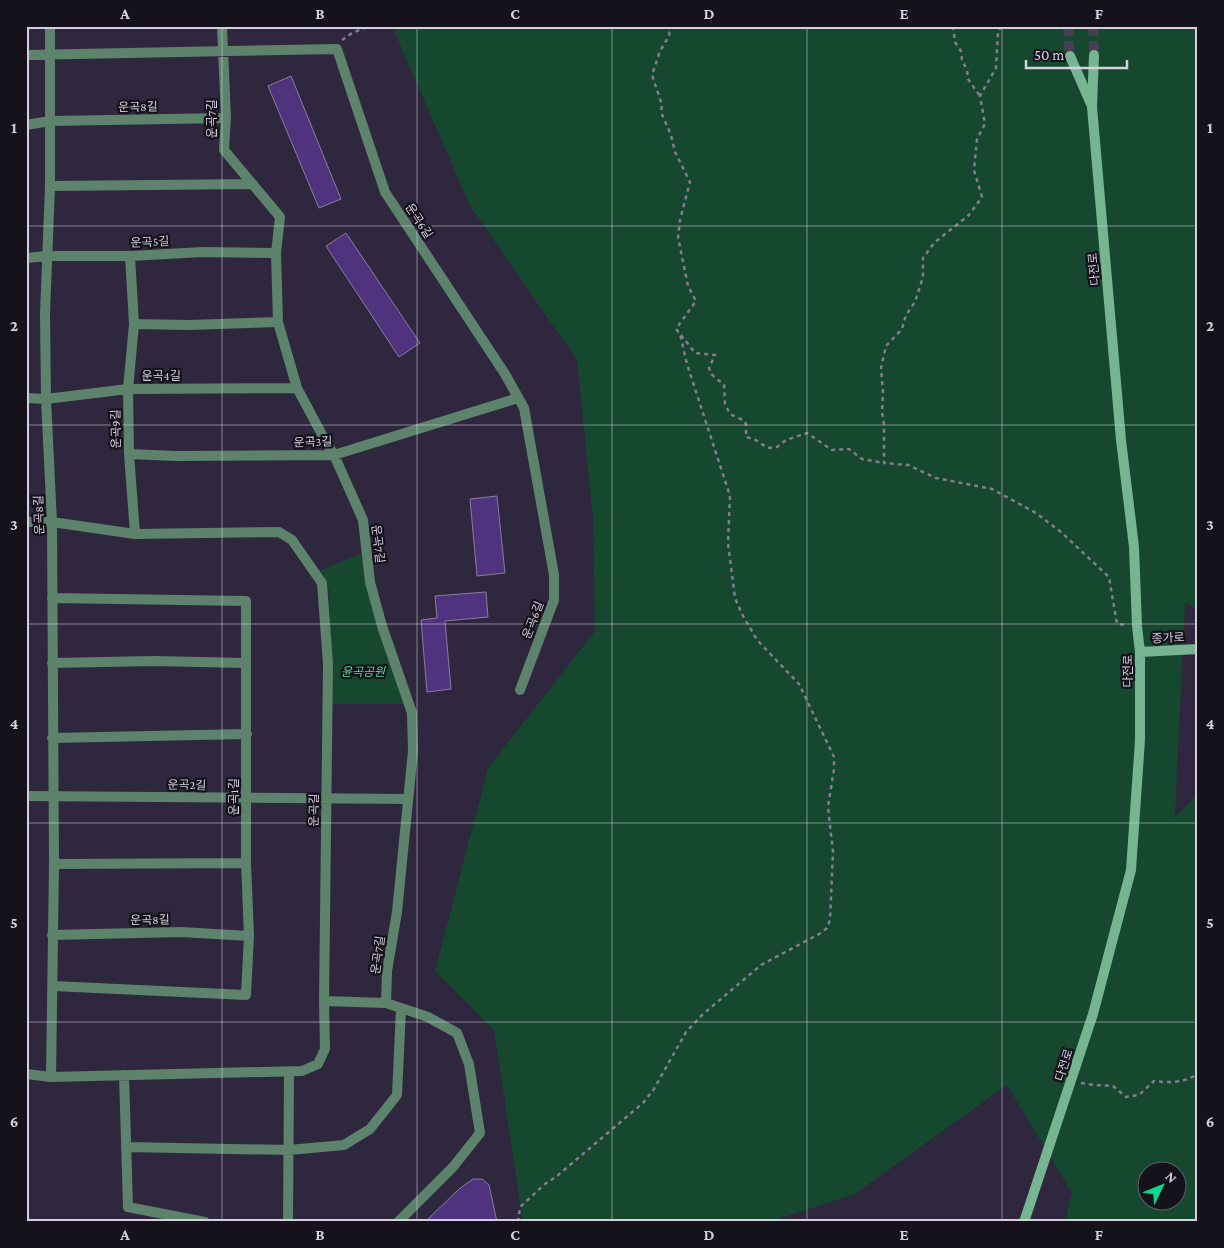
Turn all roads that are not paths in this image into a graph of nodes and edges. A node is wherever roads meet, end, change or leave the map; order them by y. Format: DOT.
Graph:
graph roads {
  1 [pos="50,26"];
  2 [pos="222,26"];
  3 [pos="223,51"];
  4 [pos="26,55"];
  5 [pos="1094,55"];
  6 [pos="49,56"];
  7 [pos="1070,56"];
  8 [pos="1092,107"];
  9 [pos="226,118"];
  10 [pos="50,122"];
  11 [pos="26,125"];
  12 [pos="253,184"];
  13 [pos="50,186"];
  14 [pos="276,253"];
  15 [pos="48,256"];
  16 [pos="130,256"];
  17 [pos="26,258"];
  18 [pos="278,322"];
  19 [pos="134,324"];
  20 [pos="297,388"];
  21 [pos="128,389"];
  22 [pos="26,398"];
  23 [pos="518,398"];
  24 [pos="46,399"];
  25 [pos="129,454"];
  26 [pos="334,455"];
  27 [pos="26,522"];
  28 [pos="52,522"];
  29 [pos="135,534"];
  30 [pos="52,598"];
  31 [pos="1198,649"];
  32 [pos="1140,652"];
  33 [pos="52,663"];
  34 [pos="245,663"];
  35 [pos="520,690"];
  36 [pos="247,734"];
  37 [pos="52,738"];
  38 [pos="26,796"];
  39 [pos="53,796"];
  40 [pos="247,799"];
  41 [pos="408,799"];
  42 [pos="327,800"];
  43 [pos="246,863"];
  44 [pos="54,864"];
  45 [pos="52,935"];
  46 [pos="249,936"];
  47 [pos="53,986"];
  48 [pos="324,1001"];
  49 [pos="386,1003"];
  50 [pos="401,1008"];
  51 [pos="289,1072"];
  52 [pos="26,1074"];
  53 [pos="124,1075"];
  54 [pos="51,1077"];
  55 [pos="126,1147"];
  56 [pos="289,1150"];
  57 [pos="204,1222"];
  58 [pos="288,1222"];
  59 [pos="398,1222"];
  60 [pos="1024,1222"];
  1 -- 6 [label="street, 운곡8길"];
  2 -- 3 [label="street, 운곡7길"];
  3 -- 6 [label="street"];
  3 -- 9 [label="street, 운곡7길"];
  3 -- 23 [label="street, 운곡6길"];
  4 -- 6 [label="street"];
  5 -- 8 [label="main road, 다전로"];
  6 -- 10 [label="street, 운곡8길"];
  7 -- 8 [label="main road, 다전로"];
  8 -- 32 [label="main road, 다전로"];
  9 -- 10 [label="street, 운곡8길"];
  9 -- 12 [label="street, 운곡7길"];
  10 -- 11 [label="street, 운곡8길"];
  10 -- 13 [label="street, 운곡8길"];
  12 -- 13 [label="street"];
  12 -- 14 [label="street, 운곡7길"];
  13 -- 15 [label="street, 운곡8길"];
  14 -- 16 [label="street, 운곡5길"];
  14 -- 18 [label="street, 운곡7길"];
  15 -- 16 [label="street, 운곡5길"];
  15 -- 17 [label="street, 운곡5길"];
  15 -- 24 [label="street, 운곡8길"];
  16 -- 19 [label="street, 운곡9길"];
  18 -- 19 [label="street"];
  18 -- 20 [label="street, 운곡7길"];
  19 -- 21 [label="street, 운곡9길"];
  20 -- 21 [label="street, 운곡4길"];
  20 -- 26 [label="street, 운곡7길"];
  21 -- 24 [label="street, 운곡4길"];
  21 -- 25 [label="street, 운곡9길"];
  22 -- 24 [label="street, 운곡4길"];
  23 -- 26 [label="street, 운곡3길"];
  23 -- 35 [label="street, 운곡6길"];
  24 -- 28 [label="street, 운곡8길"];
  25 -- 26 [label="street, 운곡3길"];
  25 -- 29 [label="street, 운곡9길"];
  26 -- 41 [label="street, 운곡7길"];
  27 -- 28 [label="street, 운곡길"];
  28 -- 29 [label="street, 운곡길"];
  28 -- 30 [label="street, 운곡8길"];
  29 -- 42 [label="street, 운곡길"];
  30 -- 33 [label="street, 운곡8길"];
  30 -- 34 [label="street, 운곡1길"];
  31 -- 32 [label="main road, 종가로"];
  32 -- 60 [label="main road, 다전로"];
  33 -- 34 [label="street"];
  33 -- 37 [label="street, 운곡8길"];
  34 -- 36 [label="street, 운곡1길"];
  36 -- 37 [label="street"];
  36 -- 40 [label="street, 운곡1길"];
  37 -- 39 [label="street, 운곡8길"];
  38 -- 39 [label="street, 운곡2길"];
  39 -- 40 [label="street, 운곡2길"];
  39 -- 44 [label="street, 운곡8길"];
  40 -- 42 [label="street, 운곡2길"];
  40 -- 43 [label="street, 운곡1길"];
  41 -- 42 [label="street, 운곡2길"];
  41 -- 49 [label="street, 운곡7길"];
  42 -- 48 [label="street, 운곡길"];
  43 -- 44 [label="street"];
  43 -- 46 [label="street, 운곡1길"];
  44 -- 45 [label="street, 운곡8길"];
  45 -- 46 [label="street, 운곡8길"];
  45 -- 47 [label="street, 운곡8길"];
  46 -- 47 [label="street, 운곡1길"];
  47 -- 54 [label="street, 운곡8길"];
  48 -- 49 [label="street"];
  48 -- 51 [label="street, 운곡길"];
  49 -- 50 [label="street"];
  50 -- 56 [label="street"];
  50 -- 59 [label="street"];
  51 -- 53 [label="street, 운곡길"];
  51 -- 56 [label="street"];
  52 -- 54 [label="street, 운곡길"];
  53 -- 54 [label="street, 운곡길"];
  53 -- 55 [label="street"];
  55 -- 56 [label="street"];
  55 -- 57 [label="street"];
  56 -- 58 [label="street"];
}
